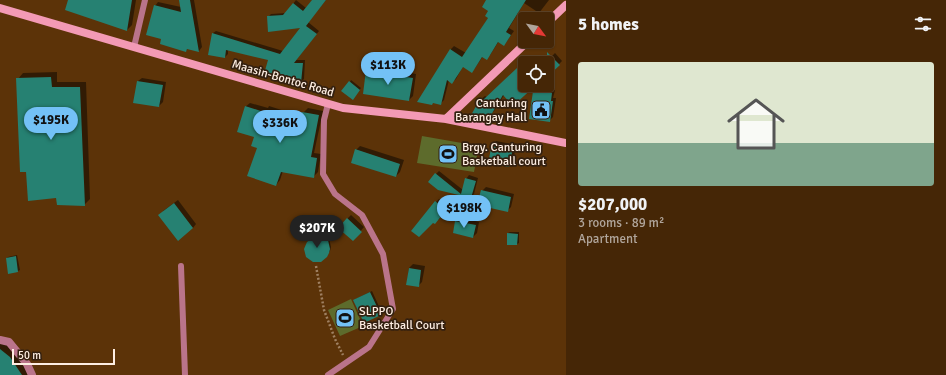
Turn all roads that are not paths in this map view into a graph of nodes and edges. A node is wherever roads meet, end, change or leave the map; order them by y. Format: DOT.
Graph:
graph roads {
  1 [pos="146,0"];
  2 [pos="566,5"];
  3 [pos="0,8"];
  4 [pos="554,16"];
  5 [pos="134,47"];
  6 [pos="521,48"];
  7 [pos="328,104"];
  8 [pos="446,119"];
  9 [pos="566,143"];
  10 [pos="181,266"];
  11 [pos="0,340"];
  12 [pos="32,375"];
  13 [pos="185,375"];
  14 [pos="328,375"];
  1 -- 5 [label="lane"];
  2 -- 4 [label="main road"];
  3 -- 5 [label="main road, Maasin-Bontoc Road"];
  5 -- 7 [label="main road, Maasin-Bontoc Road"];
  6 -- 8 [label="main road"];
  7 -- 8 [label="main road, Maasin-Bontoc Road"];
  7 -- 14 [label="lane"];
  8 -- 9 [label="main road, Maasin-Bontoc Road"];
  10 -- 13 [label="lane"];
  11 -- 12 [label="street"];
}
